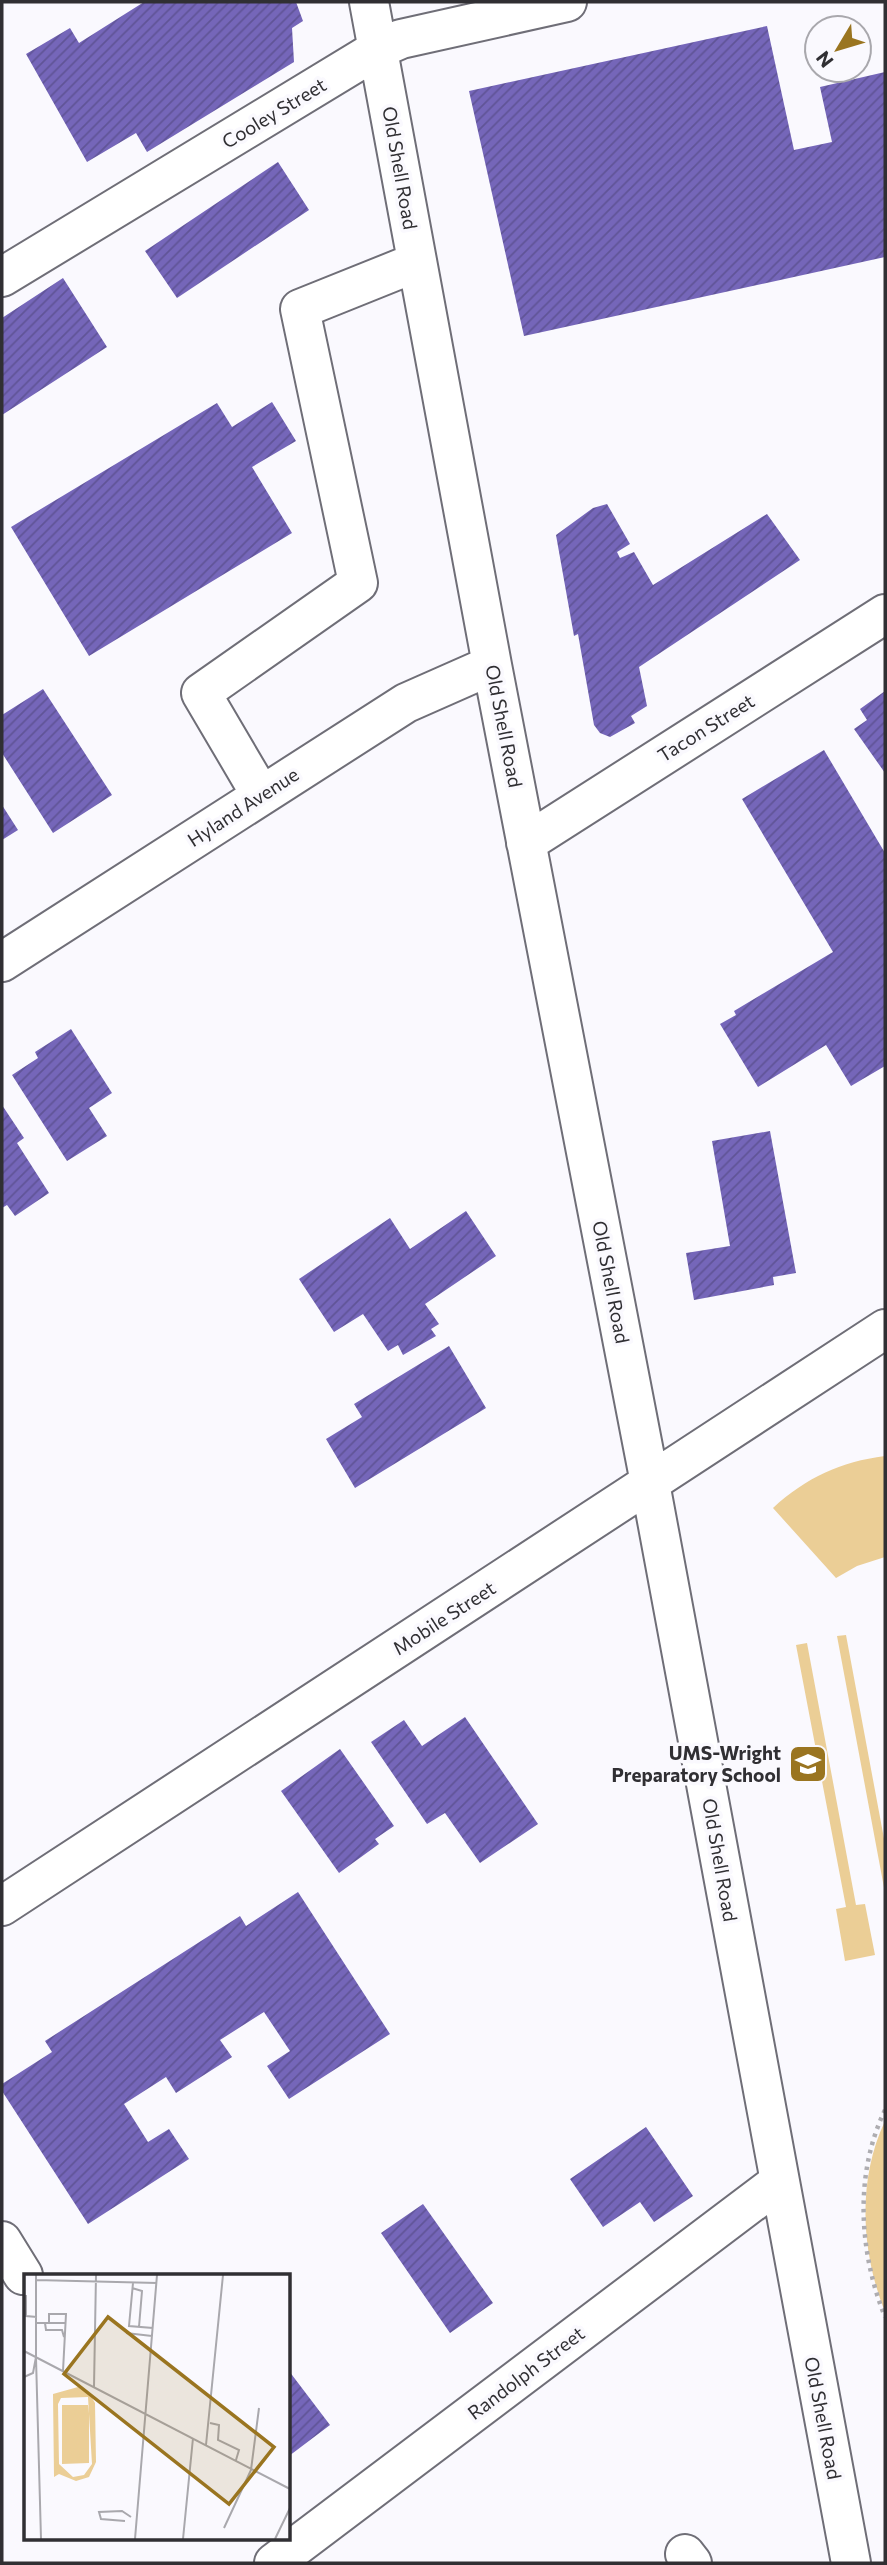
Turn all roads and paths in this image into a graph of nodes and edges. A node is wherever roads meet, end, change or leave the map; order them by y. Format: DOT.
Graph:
graph roads {
  1 [pos="369,2"];
  2 [pos="567,2"];
  3 [pos="378,49"];
  4 [pos="417,262"];
  5 [pos="2,277"];
  6 [pos="885,614"];
  7 [pos="492,665"];
  8 [pos="261,795"];
  9 [pos="526,843"];
  10 [pos="2,962"];
  11 [pos="885,1329"];
  12 [pos="650,1483"];
  13 [pos="2,1906"];
  14 [pos="885,2110"];
  15 [pos="779,2182"];
  16 [pos="2,2241"];
  17 [pos="23,2275"];
  18 [pos="885,2317"];
  19 [pos="274,2563"];
  20 [pos="851,2563"];
  1 -- 3 [label="street, Old Shell Road"];
  2 -- 3 [label="street, Cooley Street"];
  3 -- 4 [label="street, Old Shell Road"];
  3 -- 5 [label="street, Cooley Street"];
  4 -- 7 [label="street, Old Shell Road"];
  4 -- 8 [label="street"];
  6 -- 9 [label="street, Tacon Street"];
  7 -- 8 [label="street, Hyland Avenue"];
  7 -- 9 [label="street, Old Shell Road"];
  8 -- 10 [label="street, Hyland Avenue"];
  9 -- 12 [label="street, Old Shell Road"];
  11 -- 12 [label="street, Mobile Street"];
  12 -- 13 [label="street, Mobile Street"];
  12 -- 15 [label="street, Old Shell Road"];
  14 -- 18 [label="path"];
  15 -- 19 [label="street, Randolph Street"];
  15 -- 20 [label="street, Old Shell Road"];
  16 -- 17 [label="street"];
}
